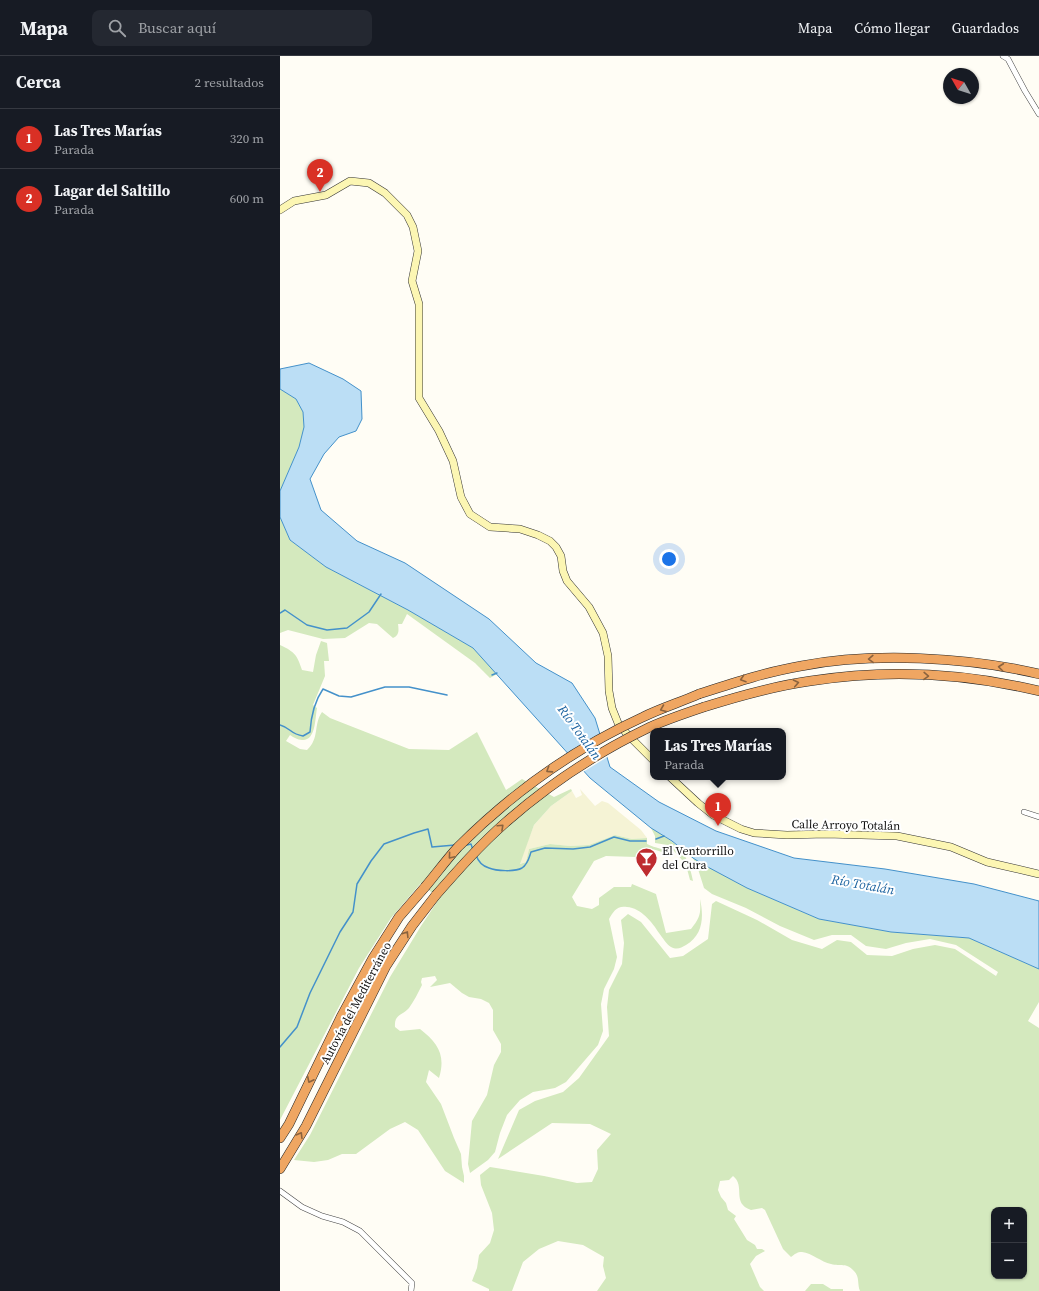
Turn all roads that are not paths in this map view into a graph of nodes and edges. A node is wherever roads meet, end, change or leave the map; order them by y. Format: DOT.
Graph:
graph roads {
  1 [pos="1003,56"];
  2 [pos="1039,114"];
  3 [pos="280,210"];
  4 [pos="1039,674"];
  5 [pos="1039,691"];
  6 [pos="650,757"];
  7 [pos="673,780"];
  8 [pos="1024,812"];
  9 [pos="1039,817"];
  10 [pos="1039,874"];
  11 [pos="280,1138"];
  12 [pos="280,1169"];
  13 [pos="282,1193"];
  14 [pos="411,1291"];
  1 -- 2 [label="street"];
  3 -- 6 [label="street"];
  4 -- 11 [label="highway, Autovía del Mediterráneo, one-way, bridge"];
  12 -- 5 [label="highway, Autovía del Mediterráneo, one-way, bridge"];
  7 -- 10 [label="street, Calle Arroyo Totalán"];
  8 -- 9 [label="street"];
  13 -- 14 [label="street"];
}
